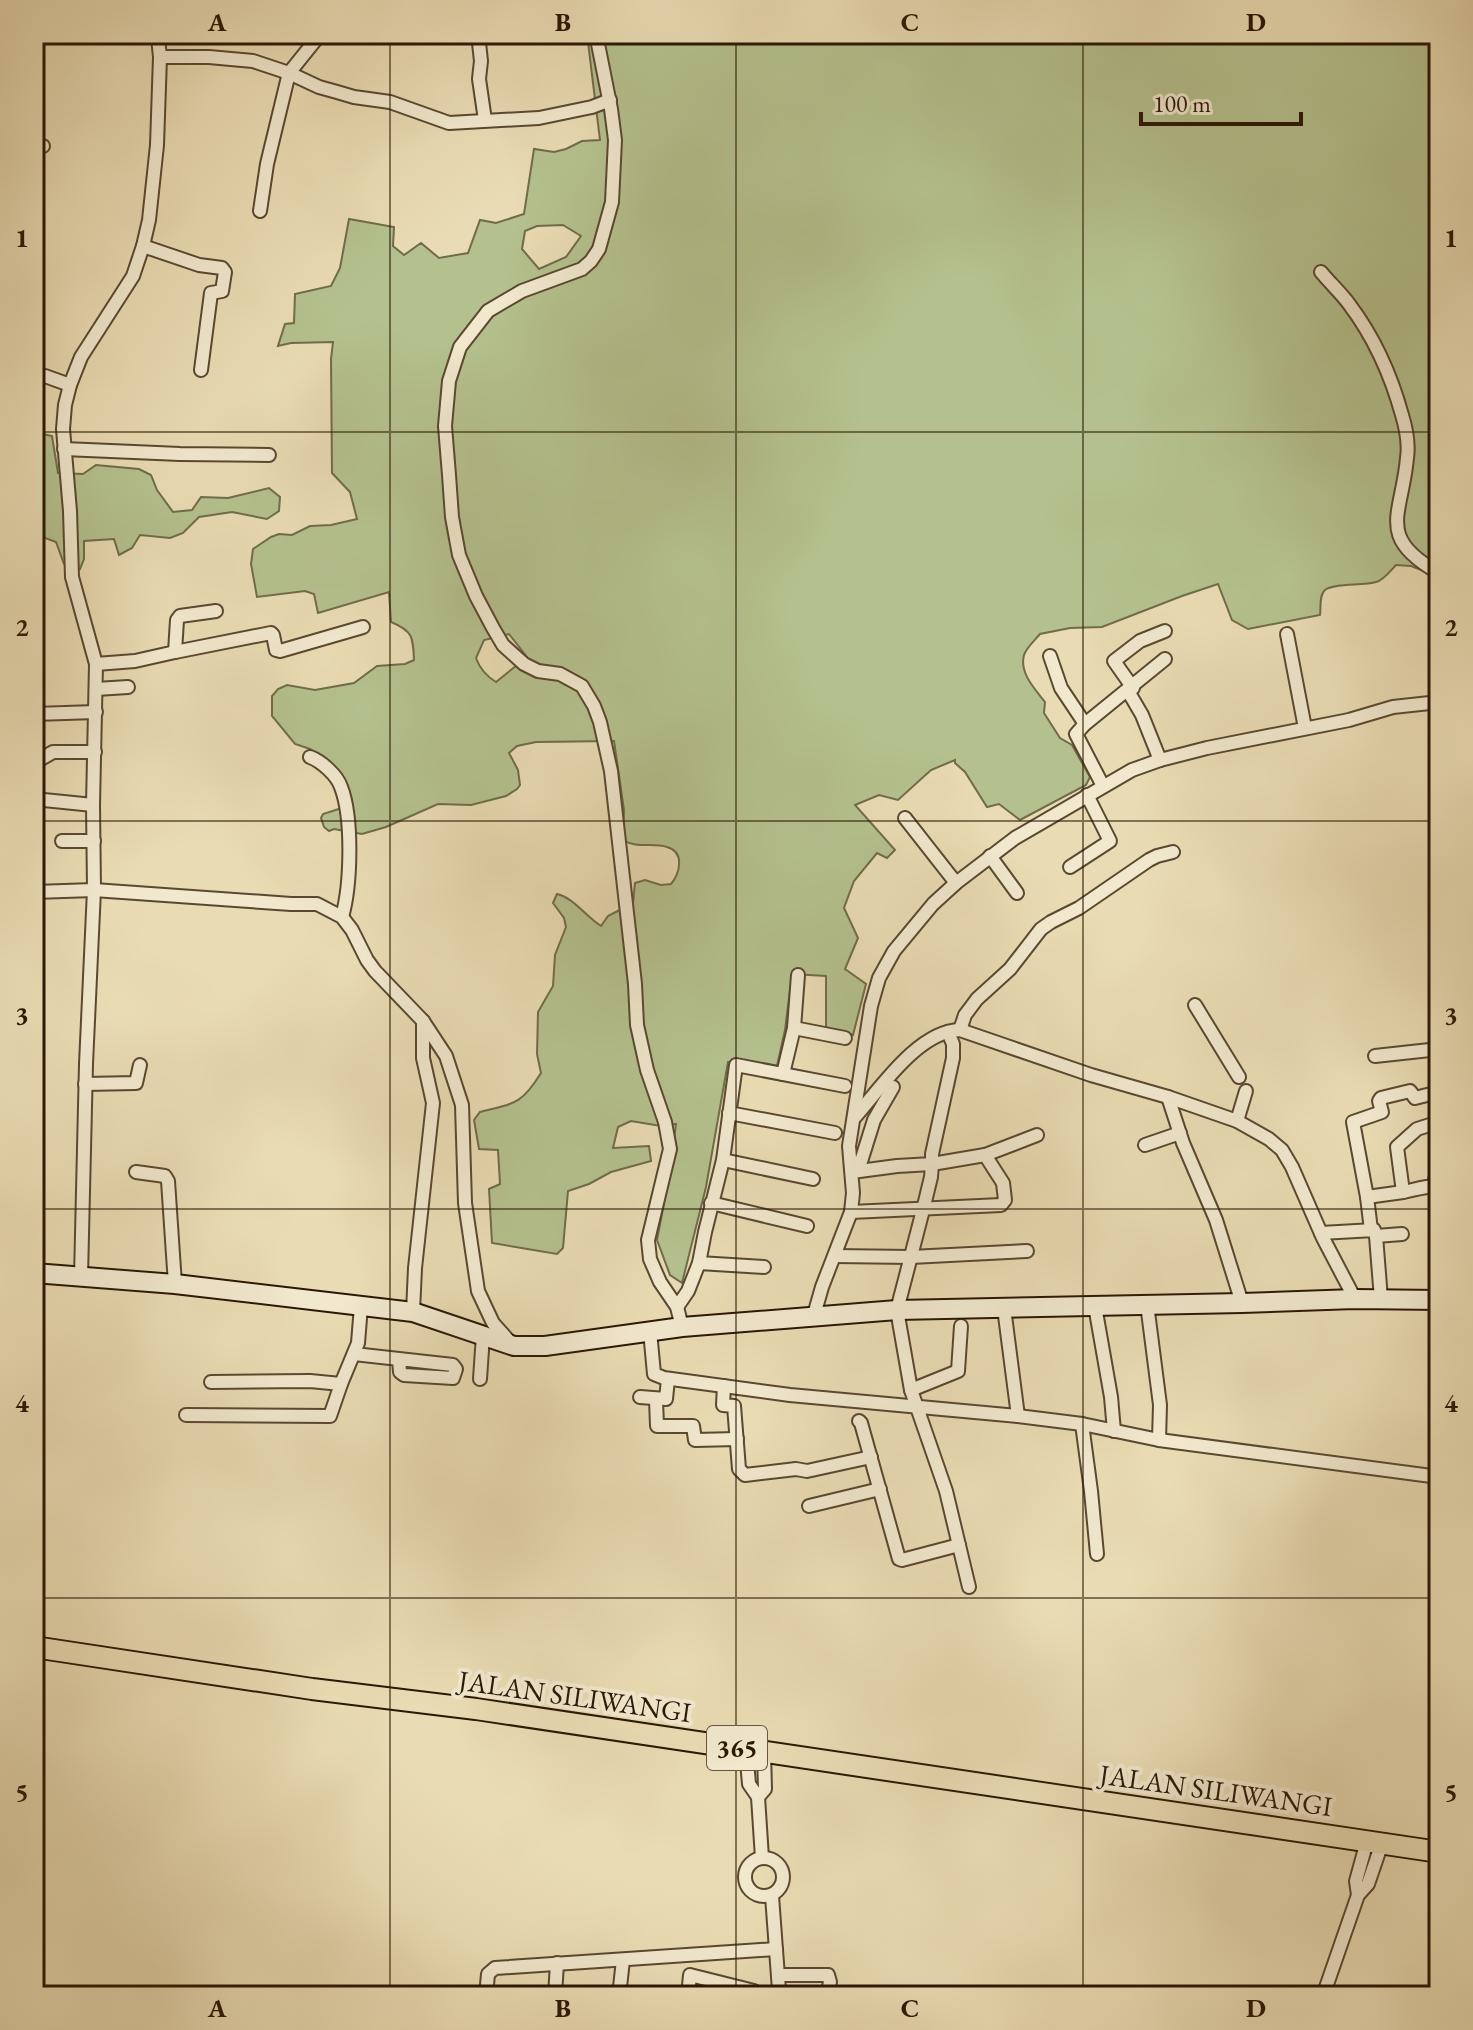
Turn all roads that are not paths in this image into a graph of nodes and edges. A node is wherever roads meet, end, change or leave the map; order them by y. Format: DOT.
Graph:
graph roads {
  1 [pos="323,34"];
  2 [pos="478,34"];
  3 [pos="596,34"];
  4 [pos="158,35"];
  5 [pos="160,57"];
  6 [pos="289,73"];
  7 [pos="610,100"];
  8 [pos="485,120"];
  9 [pos="260,211"];
  10 [pos="143,246"];
  11 [pos="1321,272"];
  12 [pos="201,370"];
  13 [pos="45,376"];
  14 [pos="70,385"];
  15 [pos="64,449"];
  16 [pos="269,455"];
  17 [pos="1439,573"];
  18 [pos="216,611"];
  19 [pos="363,627"];
  20 [pos="1165,631"];
  21 [pos="1287,634"];
  22 [pos="175,652"];
  23 [pos="1050,656"];
  24 [pos="1165,659"];
  25 [pos="96,664"];
  26 [pos="128,687"];
  27 [pos="96,689"];
  28 [pos="1130,689"];
  29 [pos="1439,702"];
  30 [pos="96,712"];
  31 [pos="34,714"];
  32 [pos="1085,724"];
  33 [pos="1305,728"];
  34 [pos="95,752"];
  35 [pos="310,757"];
  36 [pos="1160,760"];
  37 [pos="34,763"];
  38 [pos="1103,786"];
  39 [pos="1087,795"];
  40 [pos="34,799"];
  41 [pos="93,805"];
  42 [pos="905,818"];
  43 [pos="62,841"];
  44 [pos="94,841"];
  45 [pos="1173,852"];
  46 [pos="990,856"];
  47 [pos="1070,867"];
  48 [pos="956,883"];
  49 [pos="34,892"];
  50 [pos="94,893"];
  51 [pos="1017,893"];
  52 [pos="342,917"];
  53 [pos="798,975"];
  54 [pos="1195,1005"];
  55 [pos="423,1021"];
  56 [pos="794,1028"];
  57 [pos="954,1031"];
  58 [pos="845,1038"];
  59 [pos="1439,1049"];
  60 [pos="1375,1056"];
  61 [pos="140,1065"];
  62 [pos="783,1074"];
  63 [pos="1239,1077"];
  64 [pos="85,1084"];
  65 [pos="845,1086"];
  66 [pos="893,1087"];
  67 [pos="1246,1091"];
  68 [pos="1439,1092"];
  69 [pos="1168,1097"];
  70 [pos="729,1113"];
  71 [pos="855,1117"];
  72 [pos="1237,1121"];
  73 [pos="1439,1122"];
  74 [pos="835,1133"];
  75 [pos="1180,1133"];
  76 [pos="1037,1135"];
  77 [pos="1145,1145"];
  78 [pos="985,1155"];
  79 [pos="723,1160"];
  80 [pos="932,1164"];
  81 [pos="136,1172"];
  82 [pos="855,1172"];
  83 [pos="813,1179"];
  84 [pos="1439,1179"];
  85 [pos="1403,1192"];
  86 [pos="1367,1197"];
  87 [pos="711,1203"];
  88 [pos="923,1210"];
  89 [pos="851,1212"];
  90 [pos="807,1226"];
  91 [pos="1321,1233"];
  92 [pos="1373,1233"];
  93 [pos="1402,1234"];
  94 [pos="1027,1251"];
  95 [pos="835,1256"];
  96 [pos="911,1257"];
  97 [pos="699,1263"];
  98 [pos="764,1267"];
  99 [pos="34,1273"];
  100 [pos="81,1277"];
  101 [pos="175,1284"];
  102 [pos="1355,1299"];
  103 [pos="1381,1299"];
  104 [pos="1439,1300"];
  105 [pos="1242,1303"];
  106 [pos="1147,1304"];
  107 [pos="361,1306"];
  108 [pos="1095,1306"];
  109 [pos="677,1307"];
  110 [pos="1004,1308"];
  111 [pos="897,1310"];
  112 [pos="413,1312"];
  113 [pos="814,1315"];
  114 [pos="961,1326"];
  115 [pos="682,1327"];
  116 [pos="650,1331"];
  117 [pos="483,1335"];
  118 [pos="514,1346"];
  119 [pos="354,1354"];
  120 [pos="399,1359"];
  121 [pos="480,1379"];
  122 [pos="668,1379"];
  123 [pos="211,1382"];
  124 [pos="341,1384"];
  125 [pos="724,1386"];
  126 [pos="911,1390"];
  127 [pos="640,1397"];
  128 [pos="656,1400"];
  129 [pos="917,1407"];
  130 [pos="186,1415"];
  131 [pos="1018,1416"];
  132 [pos="859,1421"];
  133 [pos="1082,1424"];
  134 [pos="1114,1431"];
  135 [pos="737,1439"];
  136 [pos="1159,1440"];
  137 [pos="871,1457"];
  138 [pos="1439,1477"];
  139 [pos="880,1489"];
  140 [pos="809,1506"];
  141 [pos="959,1545"];
  142 [pos="1097,1554"];
  143 [pos="969,1587"];
  144 [pos="34,1647"];
  145 [pos="755,1751"];
  146 [pos="1374,1842"];
  147 [pos="1439,1852"];
  148 [pos="762,1858"];
  149 [pos="772,1896"];
  150 [pos="776,1949"];
  151 [pos="690,1954"];
  152 [pos="623,1960"];
  153 [pos="557,1963"];
  154 [pos="690,1975"];
  155 [pos="778,1975"];
  156 [pos="754,1991"];
  157 [pos="486,1996"];
  158 [pos="555,1996"];
  159 [pos="619,1996"];
  160 [pos="688,1996"];
  161 [pos="782,1996"];
  162 [pos="827,1996"];
  163 [pos="1323,1996"];
  1 -- 6 [label="street"];
  2 -- 8 [label="street"];
  3 -- 7 [label="street"];
  4 -- 5 [label="street"];
  5 -- 6 [label="street"];
  5 -- 10 [label="street"];
  6 -- 8 [label="street"];
  6 -- 9 [label="street"];
  7 -- 8 [label="street"];
  7 -- 109 [label="street"];
  10 -- 12 [label="street"];
  10 -- 14 [label="street"];
  11 -- 17 [label="street"];
  13 -- 14 [label="street"];
  14 -- 15 [label="street"];
  15 -- 16 [label="street"];
  15 -- 25 [label="street"];
  18 -- 22 [label="street"];
  19 -- 22 [label="street"];
  20 -- 28 [label="street"];
  21 -- 33 [label="street"];
  22 -- 25 [label="street"];
  23 -- 32 [label="street"];
  24 -- 28 [label="street"];
  25 -- 27 [label="street"];
  26 -- 27 [label="street"];
  27 -- 30 [label="street"];
  28 -- 32 [label="street"];
  28 -- 36 [label="street"];
  29 -- 33 [label="street"];
  30 -- 31 [label="street"];
  30 -- 34 [label="street"];
  32 -- 38 [label="street"];
  33 -- 36 [label="street"];
  34 -- 37 [label="street"];
  34 -- 41 [label="street"];
  35 -- 52 [label="street"];
  36 -- 38 [label="street"];
  38 -- 39 [label="street"];
  39 -- 46 [label="street"];
  39 -- 47 [label="street"];
  40 -- 41 [label="street"];
  41 -- 44 [label="street"];
  42 -- 48 [label="street"];
  43 -- 44 [label="street"];
  44 -- 50 [label="street"];
  45 -- 57 [label="street"];
  46 -- 48 [label="street"];
  46 -- 51 [label="street"];
  48 -- 71 [label="street"];
  49 -- 50 [label="street"];
  50 -- 52 [label="street"];
  50 -- 64 [label="street"];
  52 -- 55 [label="street"];
  53 -- 56 [label="street"];
  54 -- 63 [label="street"];
  55 -- 112 [label="street"];
  55 -- 118 [label="street"];
  56 -- 58 [label="street"];
  56 -- 62 [label="street"];
  57 -- 69 [label="street"];
  57 -- 71 [label="street"];
  57 -- 80 [label="street"];
  59 -- 60 [label="street"];
  61 -- 64 [label="street"];
  62 -- 65 [label="street"];
  62 -- 70 [label="street"];
  64 -- 100 [label="street"];
  66 -- 82 [label="street"];
  67 -- 72 [label="street"];
  68 -- 86 [label="street"];
  69 -- 72 [label="street"];
  69 -- 75 [label="street"];
  70 -- 74 [label="street"];
  70 -- 79 [label="street"];
  71 -- 82 [label="street"];
  72 -- 91 [label="street"];
  73 -- 85 [label="street"];
  75 -- 77 [label="street"];
  75 -- 105 [label="street"];
  76 -- 78 [label="street"];
  78 -- 80 [label="street"];
  78 -- 88 [label="street"];
  79 -- 83 [label="street"];
  79 -- 87 [label="street"];
  80 -- 82 [label="street"];
  80 -- 88 [label="street"];
  81 -- 101 [label="street"];
  82 -- 89 [label="street"];
  84 -- 85 [label="street"];
  85 -- 86 [label="street"];
  86 -- 92 [label="street"];
  87 -- 90 [label="street"];
  87 -- 97 [label="street"];
  88 -- 89 [label="street"];
  88 -- 96 [label="street"];
  89 -- 95 [label="street"];
  91 -- 92 [label="street"];
  91 -- 102 [label="street"];
  92 -- 93 [label="street"];
  92 -- 103 [label="street"];
  94 -- 96 [label="street"];
  95 -- 96 [label="street"];
  95 -- 113 [label="street"];
  96 -- 111 [label="street"];
  97 -- 98 [label="street"];
  97 -- 109 [label="street"];
  99 -- 100 [label="main road"];
  100 -- 101 [label="main road"];
  101 -- 107 [label="main road"];
  102 -- 103 [label="main road"];
  102 -- 105 [label="main road"];
  103 -- 104 [label="main road"];
  105 -- 106 [label="main road"];
  106 -- 108 [label="main road"];
  106 -- 136 [label="street"];
  107 -- 112 [label="main road"];
  107 -- 119 [label="street"];
  108 -- 110 [label="main road"];
  108 -- 134 [label="street"];
  109 -- 115 [label="street"];
  110 -- 111 [label="main road"];
  110 -- 131 [label="street"];
  111 -- 113 [label="main road"];
  111 -- 126 [label="street"];
  112 -- 117 [label="main road"];
  113 -- 115 [label="main road"];
  114 -- 126 [label="street"];
  115 -- 116 [label="main road"];
  116 -- 118 [label="main road"];
  116 -- 122 [label="street"];
  117 -- 118 [label="main road"];
  117 -- 121 [label="street"];
  119 -- 120 [label="street"];
  119 -- 124 [label="street"];
  122 -- 125 [label="street"];
  122 -- 128 [label="street"];
  123 -- 124 [label="street"];
  124 -- 130 [label="street"];
  125 -- 129 [label="street"];
  125 -- 135 [label="street"];
  126 -- 129 [label="street"];
  127 -- 128 [label="street"];
  128 -- 135 [label="street"];
  129 -- 131 [label="street"];
  129 -- 141 [label="street"];
  131 -- 133 [label="street"];
  132 -- 137 [label="street"];
  133 -- 134 [label="street"];
  133 -- 142 [label="street"];
  134 -- 136 [label="street"];
  135 -- 137 [label="street"];
  136 -- 138 [label="street"];
  137 -- 139 [label="street"];
  139 -- 140 [label="street"];
  139 -- 141 [label="street"];
  141 -- 143 [label="street"];
  144 -- 145 [label="main road, JALAN SILIWANGI / 365"];
  145 -- 146 [label="main road, JALAN SILIWANGI / 365"];
  145 -- 148 [label="street"];
  146 -- 147 [label="main road, JALAN SILIWANGI / 365"];
  146 -- 163 [label="street"];
  148 -- 149 [label="street"];
  148 -- 149 [label="street"];
  149 -- 150 [label="street"];
  150 -- 151 [label="street"];
  150 -- 155 [label="street"];
  151 -- 152 [label="street"];
  151 -- 154 [label="street"];
  152 -- 153 [label="street"];
  152 -- 159 [label="street"];
  153 -- 157 [label="street"];
  153 -- 158 [label="street"];
  154 -- 156 [label="street"];
  154 -- 160 [label="street"];
  155 -- 161 [label="street"];
  155 -- 162 [label="street"];
}
